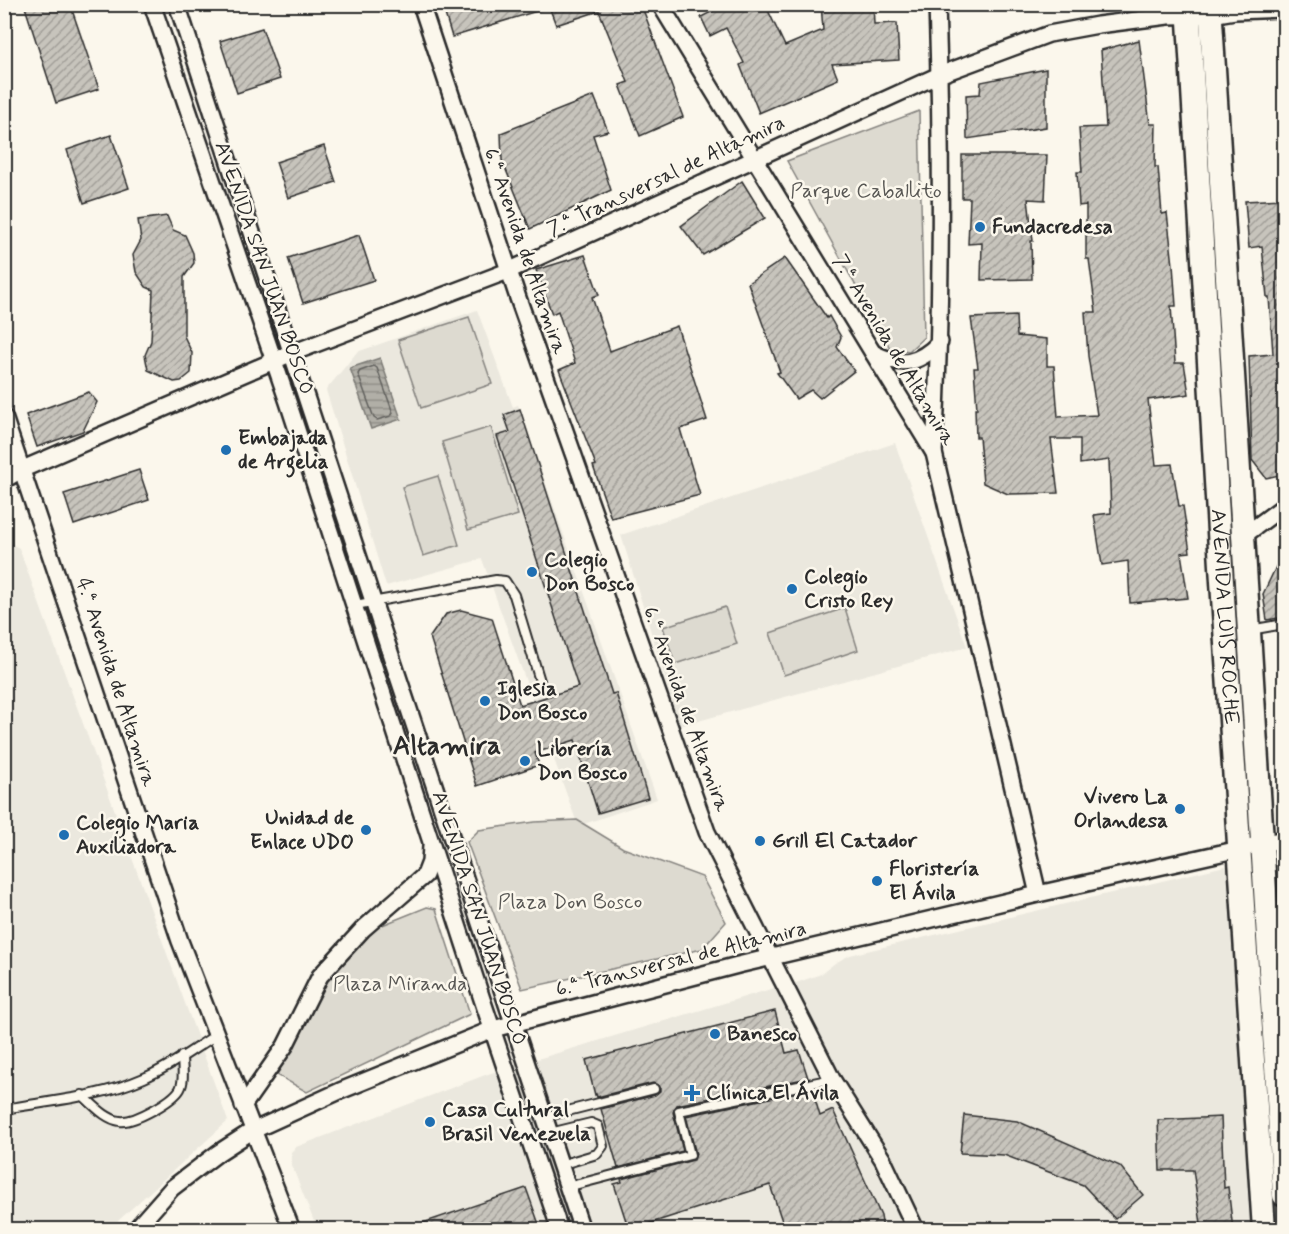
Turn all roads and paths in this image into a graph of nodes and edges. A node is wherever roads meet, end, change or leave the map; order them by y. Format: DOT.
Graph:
graph roads {
  1 [pos="152,4"];
  2 [pos="177,4"];
  3 [pos="421,4"];
  4 [pos="660,4"];
  5 [pos="937,4"];
  6 [pos="1284,9"];
  7 [pos="1200,10"];
  8 [pos="939,75"];
  9 [pos="755,159"];
  10 [pos="508,271"];
  11 [pos="940,342"];
  12 [pos="292,353"];
  13 [pos="873,353"];
  14 [pos="274,361"];
  15 [pos="4,417"];
  16 [pos="934,453"];
  17 [pos="23,469"];
  18 [pos="4,480"];
  19 [pos="1284,506"];
  20 [pos="1242,537"];
  21 [pos="371,601"];
  22 [pos="355,605"];
  23 [pos="1284,624"];
  24 [pos="1248,630"];
  25 [pos="540,681"];
  26 [pos="431,837"];
  27 [pos="1284,839"];
  28 [pos="1262,844"];
  29 [pos="1239,849"];
  30 [pos="1038,894"];
  31 [pos="770,958"];
  32 [pos="513,1023"];
  33 [pos="493,1029"];
  34 [pos="216,1035"];
  35 [pos="182,1056"];
  36 [pos="832,1079"];
  37 [pos="654,1089"];
  38 [pos="82,1095"];
  39 [pos="243,1107"];
  40 [pos="4,1109"];
  41 [pos="544,1117"];
  42 [pos="252,1131"];
  43 [pos="550,1133"];
  44 [pos="560,1165"];
  45 [pos="567,1187"];
  46 [pos="1284,1195"];
  47 [pos="135,1230"];
  48 [pos="292,1230"];
  49 [pos="560,1230"];
  50 [pos="582,1230"];
  51 [pos="916,1230"];
  52 [pos="1263,1230"];
  1 -- 14 [label="street, AVENIDA SAN JUAN BOSCO"];
  2 -- 12 [label="street, AVENIDA SAN JUAN BOSCO"];
  3 -- 10 [label="street, 6.ª Avenida de Altamira"];
  4 -- 9 [label="street, 7.ª Avenida de Altamira"];
  5 -- 8 [label="street"];
  6 -- 7 [label="street, 7.ª Transversal de Altamira"];
  7 -- 8 [label="street, 7.ª Transversal de Altamira"];
  7 -- 20 [label="main road, AVENIDA LUIS ROCHE"];
  7 -- 29 [label="main road, AVENIDA LUIS ROCHE"];
  8 -- 9 [label="street, 7.ª Transversal de Altamira"];
  8 -- 11 [label="street"];
  9 -- 10 [label="street, 7.ª Transversal de Altamira"];
  9 -- 13 [label="street, 7.ª Avenida de Altamira"];
  10 -- 12 [label="street, 7.ª Transversal de Altamira"];
  10 -- 31 [label="street, 6.ª Avenida de Altamira"];
  11 -- 13 [label="street"];
  11 -- 16 [label="street"];
  12 -- 14 [label="street, 7.ª Transversal de Altamira"];
  12 -- 21 [label="street, AVENIDA SAN JUAN BOSCO"];
  13 -- 16 [label="street, 7.ª Avenida de Altamira"];
  14 -- 17 [label="street, 7.ª Transversal de Altamira"];
  14 -- 22 [label="street, AVENIDA SAN JUAN BOSCO"];
  15 -- 17 [label="street, 4.ª Avenida de Altamira"];
  16 -- 30 [label="street, 7.ª Avenida de Altamira"];
  17 -- 18 [label="street, 7.ª Transversal de Altamira"];
  17 -- 34 [label="street, 4.ª Avenida de Altamira"];
  19 -- 20 [label="street"];
  20 -- 24 [label="main road, AVENIDA LUIS ROCHE"];
  21 -- 22 [label="lane"];
  21 -- 25 [label="lane"];
  21 -- 32 [label="street, AVENIDA SAN JUAN BOSCO"];
  22 -- 26 [label="street, AVENIDA SAN JUAN BOSCO"];
  23 -- 24 [label="lane"];
  24 -- 28 [label="main road, AVENIDA LUIS ROCHE"];
  26 -- 33 [label="street, AVENIDA SAN JUAN BOSCO"];
  26 -- 39 [label="street"];
  27 -- 28 [label="street, 6.ª Transversal de Altamira"];
  28 -- 29 [label="street, 6.ª Transversal de Altamira"];
  28 -- 46 [label="main road, AVENIDA LUIS ROCHE"];
  29 -- 30 [label="street, 6.ª Transversal de Altamira"];
  29 -- 52 [label="main road, AVENIDA LUIS ROCHE"];
  30 -- 31 [label="street, 6.ª Transversal de Altamira"];
  31 -- 32 [label="street, 6.ª Transversal de Altamira"];
  31 -- 36 [label="street, 6.ª Avenida de Altamira"];
  32 -- 33 [label="street, 6.ª Transversal de Altamira"];
  32 -- 41 [label="street, AVENIDA SAN JUAN BOSCO"];
  33 -- 42 [label="street, 6.ª Transversal de Altamira"];
  33 -- 49 [label="street, AVENIDA SAN JUAN BOSCO"];
  34 -- 35 [label="lane"];
  34 -- 39 [label="street, 4.ª Avenida de Altamira"];
  35 -- 38 [label="lane"];
  35 -- 38 [label="lane"];
  36 -- 45 [label="lane"];
  36 -- 51 [label="street, 6.ª Avenida de Altamira"];
  37 -- 41 [label="lane"];
  38 -- 40 [label="lane"];
  39 -- 42 [label="street, 4.ª Avenida de Altamira"];
  41 -- 43 [label="street, AVENIDA SAN JUAN BOSCO"];
  42 -- 47 [label="street, 6.ª Transversal de Altamira"];
  42 -- 48 [label="street, 4.ª Avenida de Altamira"];
  43 -- 44 [label="street, AVENIDA SAN JUAN BOSCO"];
  43 -- 44 [label="lane"];
  44 -- 45 [label="street, AVENIDA SAN JUAN BOSCO"];
  45 -- 50 [label="street, AVENIDA SAN JUAN BOSCO"];
}
